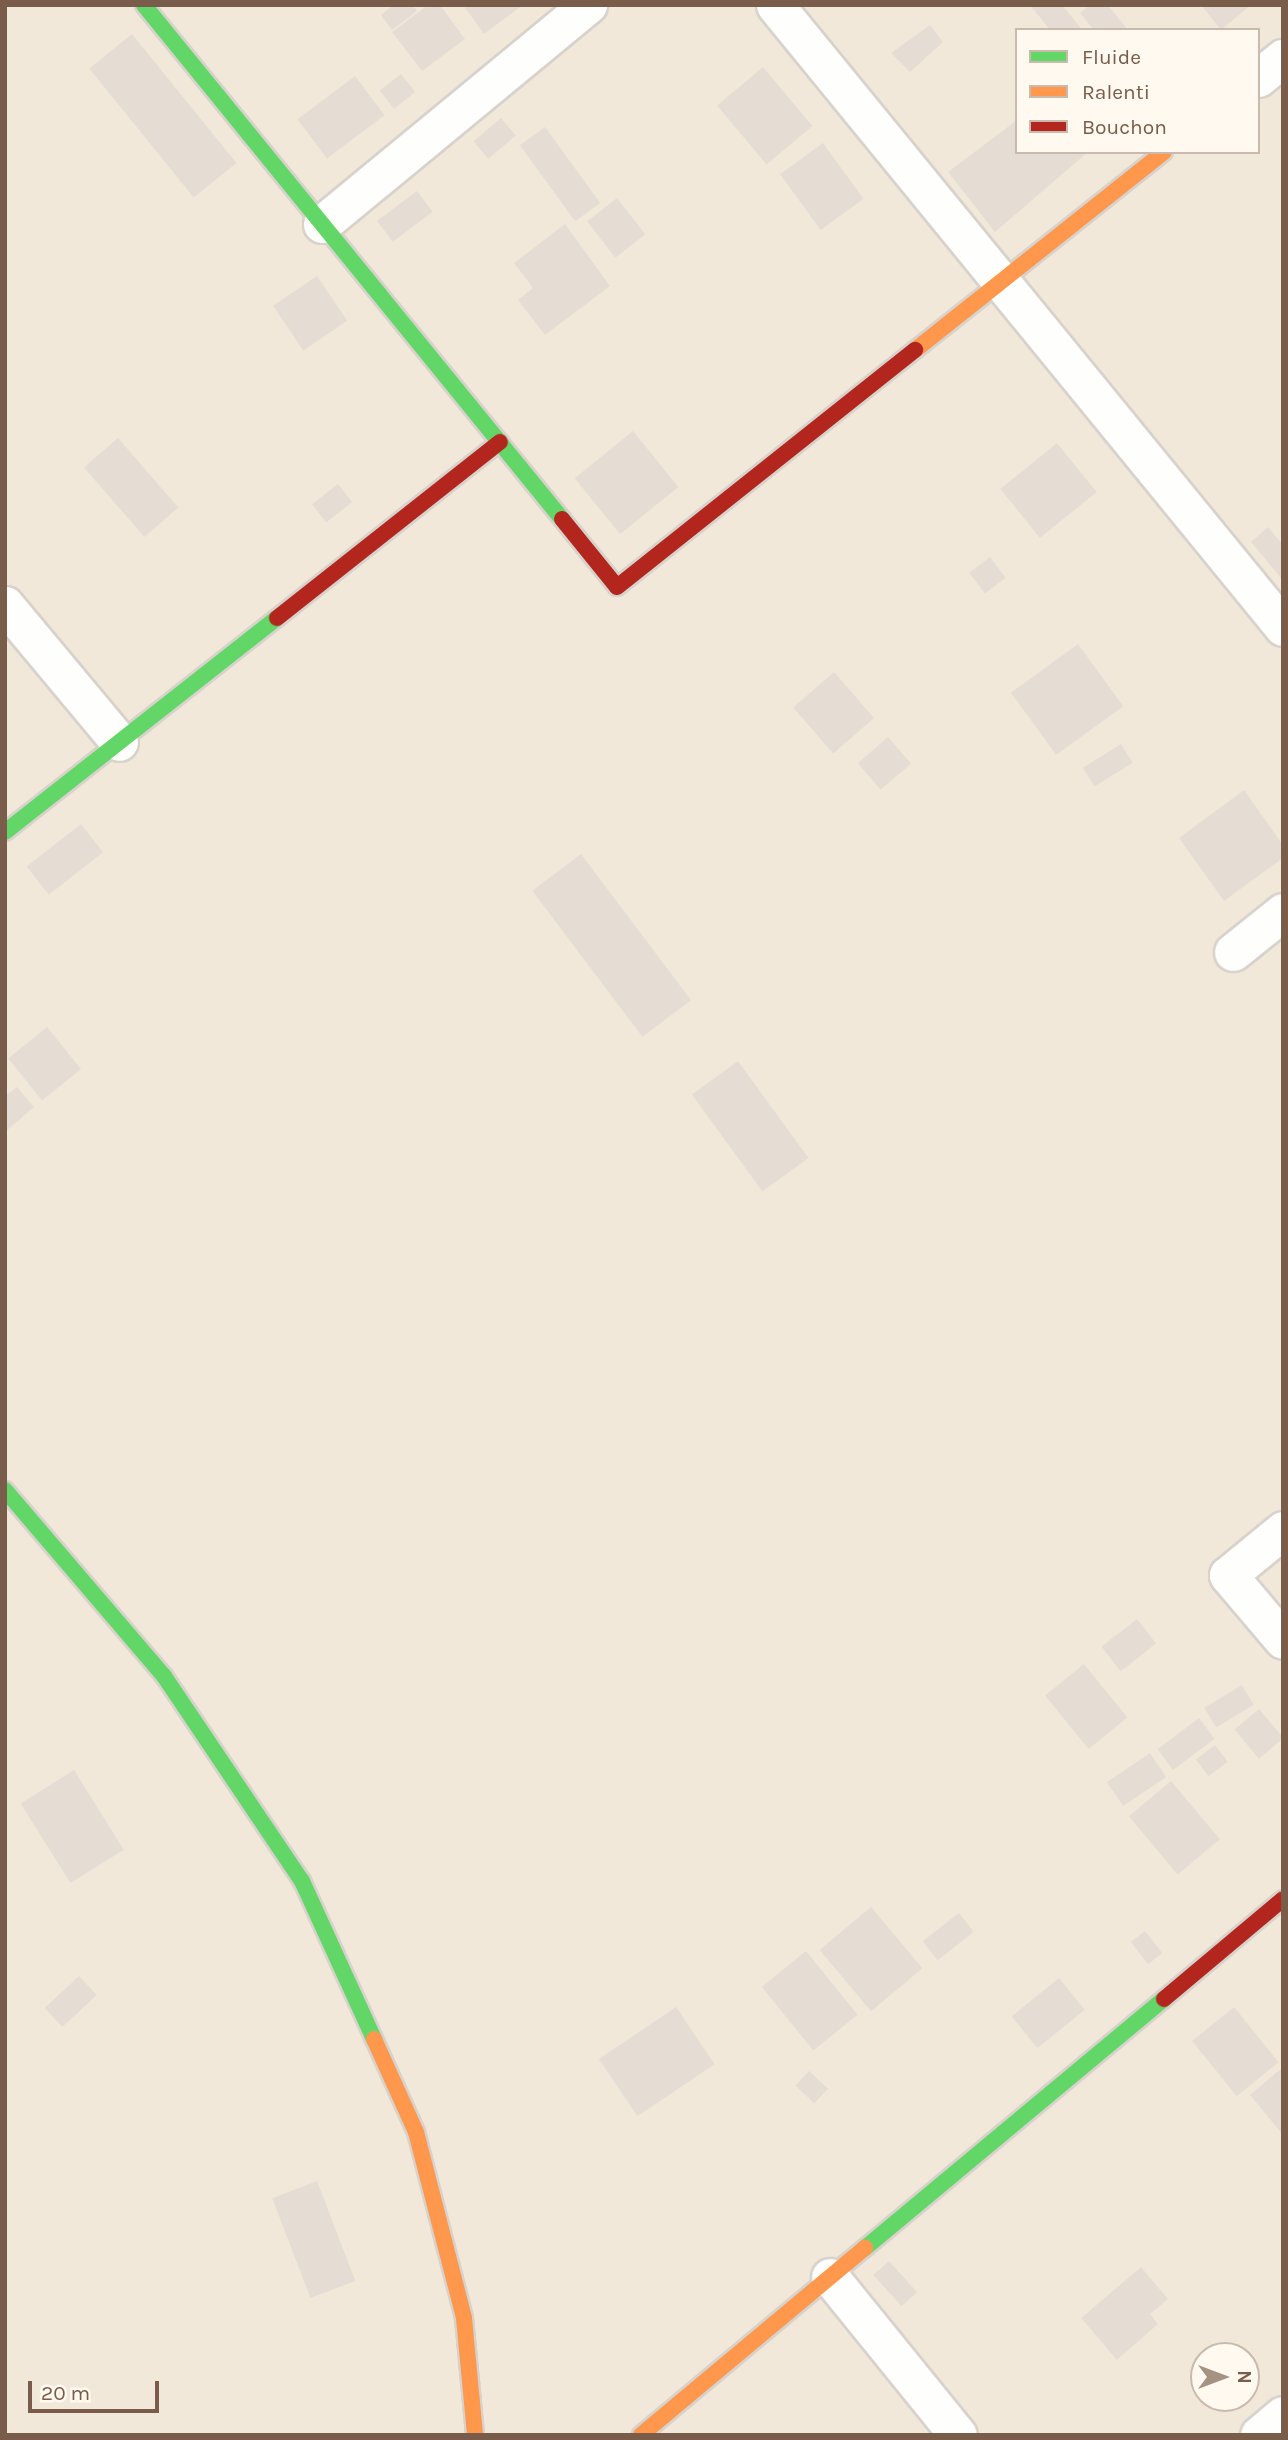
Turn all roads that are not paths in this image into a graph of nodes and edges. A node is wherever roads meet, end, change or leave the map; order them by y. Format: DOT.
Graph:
graph roads {
  1 [pos="144,5"];
  2 [pos="588,5"];
  3 [pos="775,5"];
  4 [pos="1283,58"];
  5 [pos="1260,76"];
  6 [pos="1161,154"];
  7 [pos="322,224"];
  8 [pos="1001,282"];
  9 [pos="500,442"];
  10 [pos="5,605"];
  11 [pos="1283,627"];
  12 [pos="119,742"];
  13 [pos="5,832"];
  14 [pos="1283,912"];
  15 [pos="1233,952"];
  16 [pos="7,1496"];
  17 [pos="1283,1530"];
  18 [pos="1283,1640"];
  19 [pos="1283,1899"];
  20 [pos="830,2277"];
  21 [pos="1283,2415"];
  22 [pos="475,2435"];
  23 [pos="641,2435"];
  24 [pos="958,2435"];
  25 [pos="1259,2435"];
  1 -- 7 [label="street"];
  2 -- 7 [label="street"];
  3 -- 8 [label="street"];
  4 -- 5 [label="street"];
  6 -- 8 [label="street"];
  7 -- 9 [label="street"];
  8 -- 9 [label="street"];
  8 -- 11 [label="street"];
  9 -- 12 [label="street"];
  10 -- 12 [label="street"];
  12 -- 13 [label="street"];
  14 -- 15 [label="street"];
  16 -- 22 [label="street"];
  17 -- 18 [label="street"];
  19 -- 20 [label="street"];
  20 -- 23 [label="street"];
  20 -- 24 [label="street"];
  21 -- 25 [label="street"];
}
